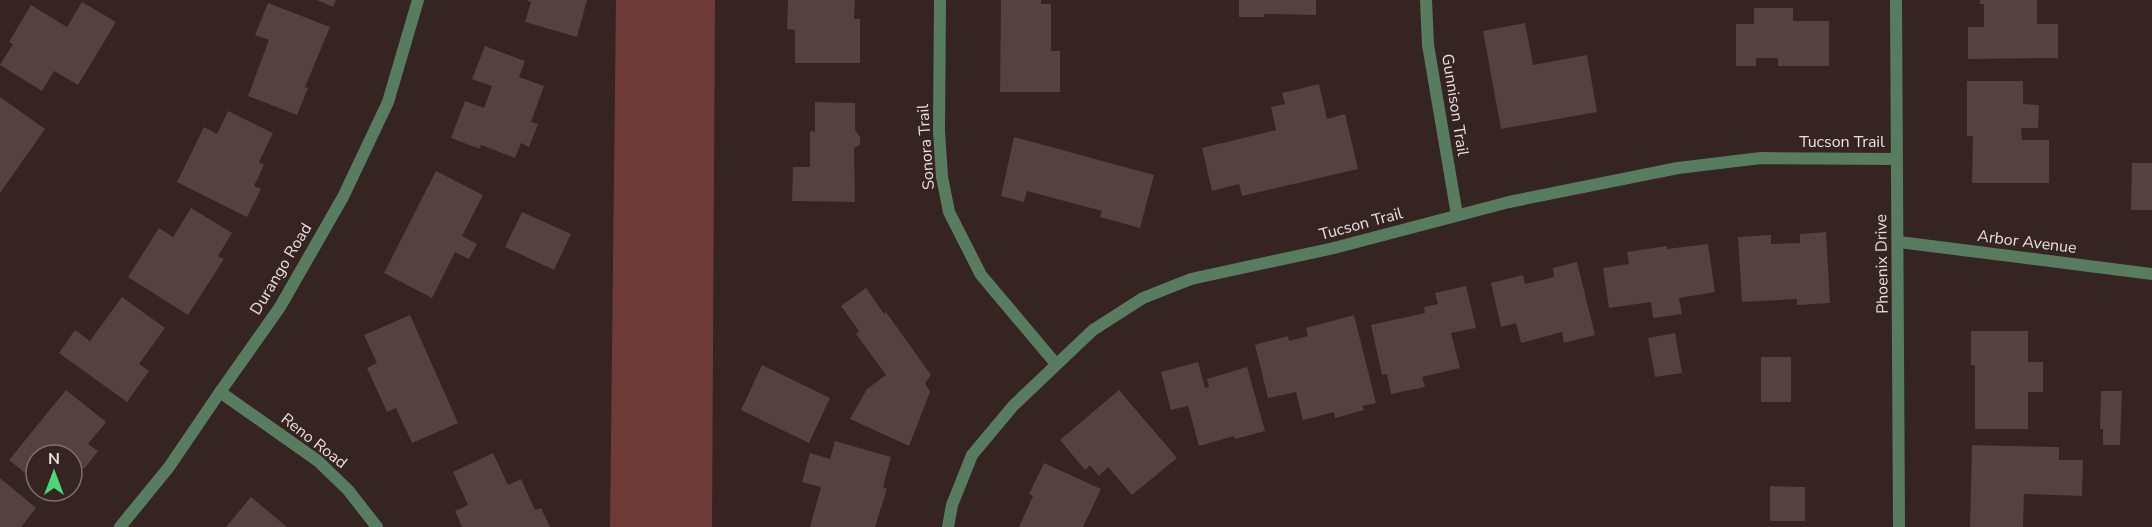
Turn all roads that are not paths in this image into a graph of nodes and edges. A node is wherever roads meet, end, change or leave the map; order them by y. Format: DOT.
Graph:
graph roads {
  1 [pos="418,0"];
  2 [pos="940,0"];
  3 [pos="1426,0"];
  4 [pos="1896,0"];
  5 [pos="1896,159"];
  6 [pos="1457,215"];
  7 [pos="1899,242"];
  8 [pos="2152,274"];
  9 [pos="1056,364"];
  10 [pos="220,392"];
  11 [pos="120,527"];
  12 [pos="377,527"];
  13 [pos="948,527"];
  14 [pos="1899,527"];
  1 -- 10 [label="street, Durango Road"];
  2 -- 9 [label="street, Sonora Trail"];
  3 -- 6 [label="street, Gunnison Trail"];
  4 -- 5 [label="street, Phoenix Drive"];
  5 -- 6 [label="street, Tucson Trail"];
  5 -- 7 [label="street, Phoenix Drive"];
  6 -- 9 [label="street, Tucson Trail"];
  7 -- 8 [label="street, Arbor Avenue"];
  7 -- 14 [label="street, Phoenix Drive"];
  9 -- 13 [label="street, Tucson Trail"];
  10 -- 11 [label="street, Durango Road"];
  10 -- 12 [label="street, Reno Road"];
}
